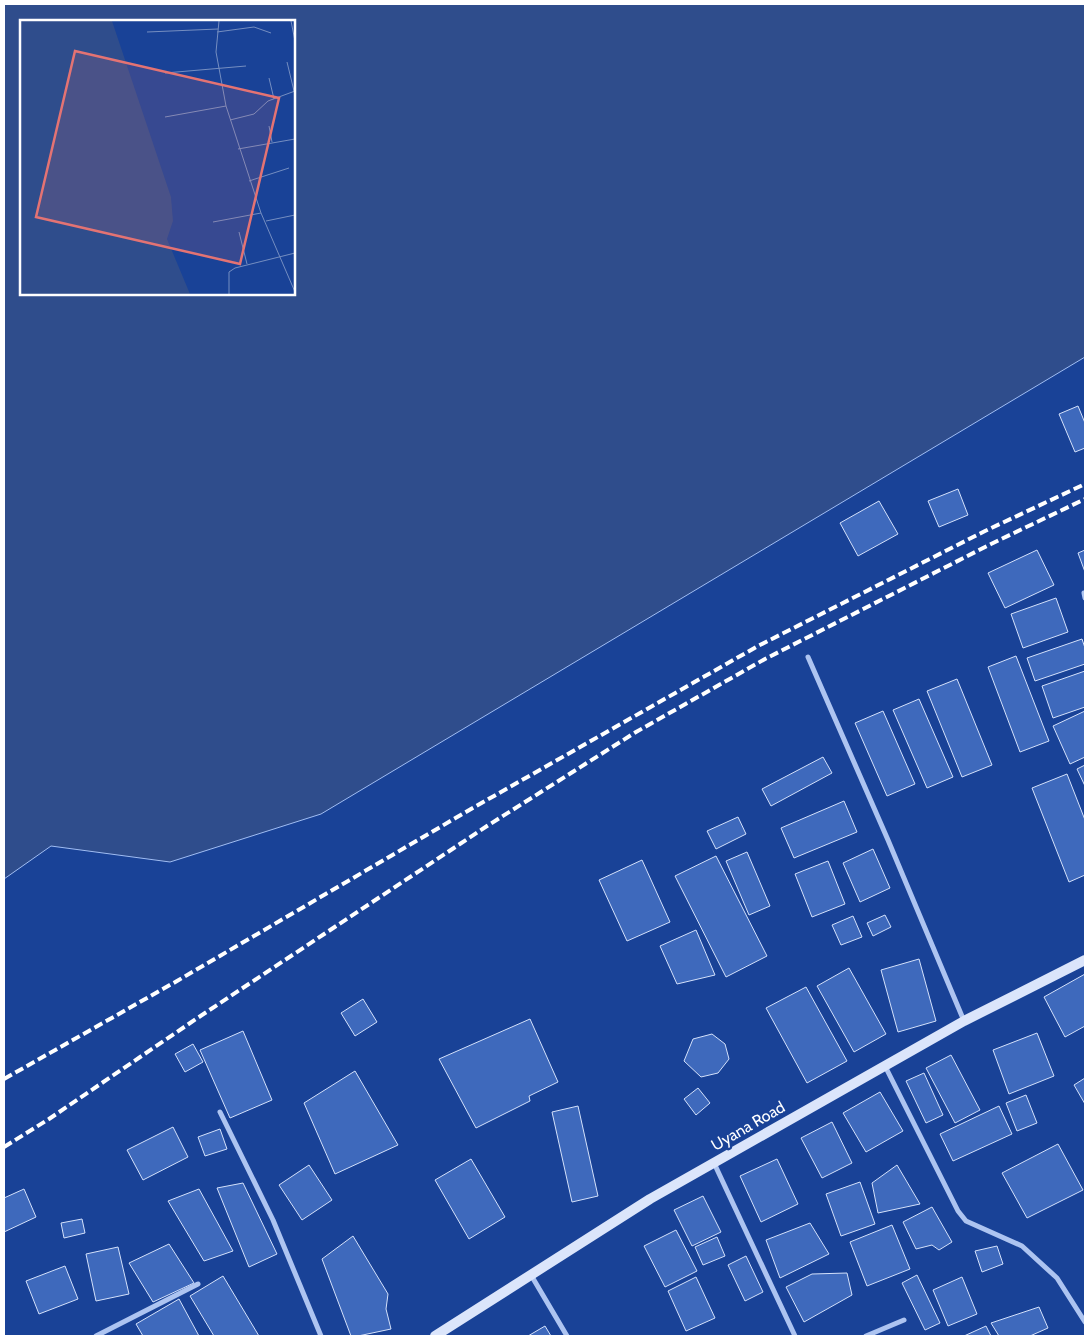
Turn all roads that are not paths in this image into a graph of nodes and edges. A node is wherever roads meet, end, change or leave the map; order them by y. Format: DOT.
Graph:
graph roads {
  1 [pos="808,657"];
  2 [pos="1085,960"];
  3 [pos="964,1021"];
  4 [pos="885,1066"];
  5 [pos="220,1112"];
  6 [pos="714,1163"];
  7 [pos="531,1275"];
  8 [pos="198,1284"];
  9 [pos="1083,1314"];
  10 [pos="904,1320"];
  11 [pos="1085,1322"];
  12 [pos="96,1336"];
  13 [pos="321,1336"];
  14 [pos="435,1336"];
  15 [pos="568,1336"];
  16 [pos="795,1336"];
  17 [pos="866,1336"];
  1 -- 3 [label="street"];
  2 -- 3 [label="street, Uyana Road"];
  3 -- 4 [label="street, Uyana Road"];
  4 -- 6 [label="street, Uyana Road"];
  4 -- 9 [label="street"];
  5 -- 13 [label="street"];
  6 -- 7 [label="street, Uyana Road"];
  6 -- 16 [label="street"];
  7 -- 14 [label="street, Uyana Road"];
  7 -- 15 [label="street"];
  8 -- 12 [label="street"];
  9 -- 11 [label="street"];
  10 -- 17 [label="street"];
}
